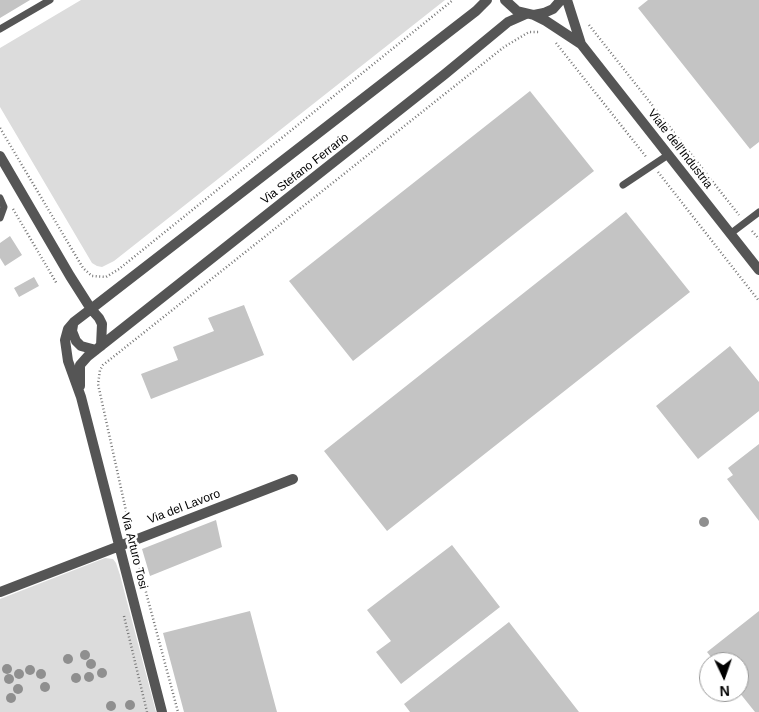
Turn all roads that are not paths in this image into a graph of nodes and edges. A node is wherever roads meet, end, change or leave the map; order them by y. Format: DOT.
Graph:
graph roads {
  1 [pos="50,0"];
  2 [pos="487,0"];
  3 [pos="505,0"];
  4 [pos="561,0"];
  5 [pos="567,0"];
  6 [pos="530,15"];
  7 [pos="0,29"];
  8 [pos="581,44"];
  9 [pos="668,155"];
  10 [pos="0,156"];
  11 [pos="623,185"];
  12 [pos="0,198"];
  13 [pos="759,212"];
  14 [pos="0,218"];
  15 [pos="730,234"];
  16 [pos="759,270"];
  17 [pos="91,308"];
  18 [pos="74,322"];
  19 [pos="98,348"];
  20 [pos="81,396"];
  21 [pos="293,479"];
  22 [pos="120,545"];
  23 [pos="0,592"];
  24 [pos="162,712"];
  1 -- 7 [label="lane"];
  2 -- 17 [label="street, Via Stefano Ferrario"];
  3 -- 6 [label="street"];
  4 -- 6 [label="street"];
  5 -- 8 [label="street"];
  6 -- 8 [label="street"];
  6 -- 19 [label="street, Via Stefano Ferrario"];
  8 -- 9 [label="street, Viale dell'Industria"];
  9 -- 11 [label="lane"];
  9 -- 15 [label="street, Viale dell'Industria"];
  10 -- 17 [label="street"];
  12 -- 14 [label="lane"];
  13 -- 15 [label="lane"];
  15 -- 16 [label="street, Viale dell'Industria"];
  17 -- 18 [label="street, Via Arturo Tosi"];
  17 -- 19 [label="street"];
  18 -- 19 [label="street"];
  18 -- 20 [label="street, Via Arturo Tosi"];
  19 -- 20 [label="street, Via Arturo Tosi"];
  20 -- 22 [label="street, Via Arturo Tosi"];
  21 -- 22 [label="street, Via del Lavoro"];
  22 -- 23 [label="street, Via del Lavoro"];
  22 -- 24 [label="street, Via Arturo Tosi"];
}
